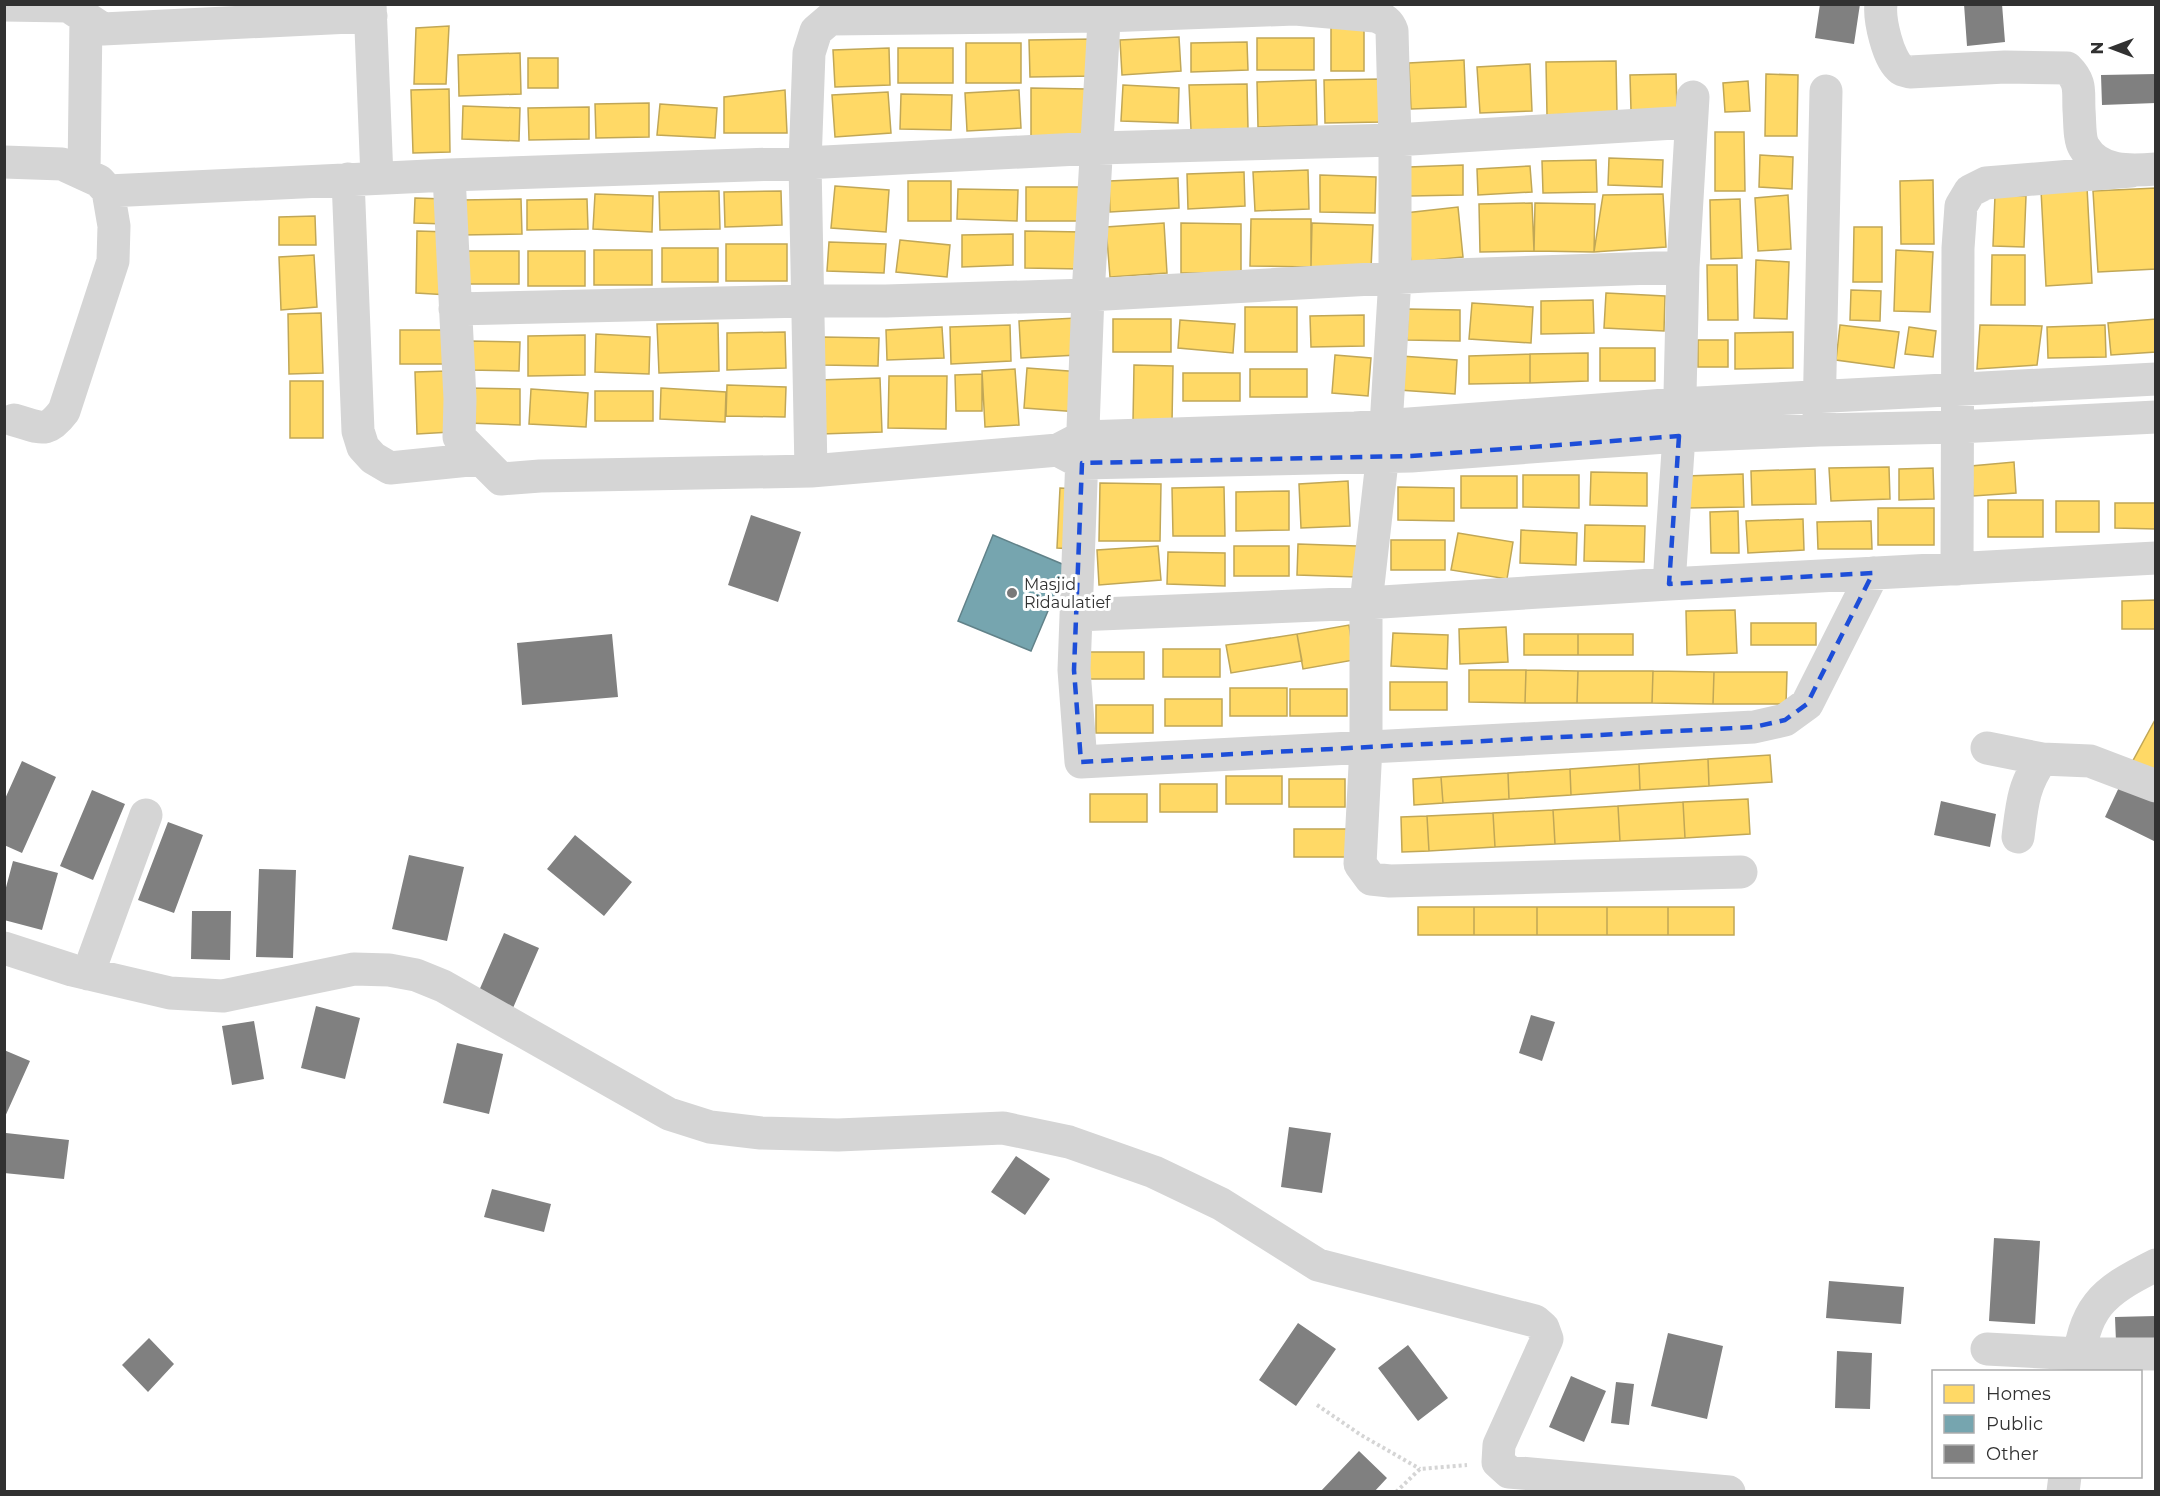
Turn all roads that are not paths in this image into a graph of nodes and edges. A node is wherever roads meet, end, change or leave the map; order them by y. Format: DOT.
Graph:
graph roads {
  1 [pos="1881,4"];
  2 [pos="4,5"];
  3 [pos="371,10"];
  4 [pos="1105,10"];
  5 [pos="863,12"];
  6 [pos="86,18"];
  7 [pos="1826,91"];
  8 [pos="1395,140"];
  9 [pos="1098,148"];
  10 [pos="4,162"];
  11 [pos="805,163"];
  12 [pos="2143,170"];
  13 [pos="449,175"];
  14 [pos="362,179"];
  15 [pos="96,182"];
  16 [pos="1683,267"];
  17 [pos="1395,278"];
  18 [pos="1088,295"];
  19 [pos="808,301"];
  20 [pos="455,309"];
  21 [pos="2156,380"];
  22 [pos="1957,390"];
  23 [pos="1820,397"];
  24 [pos="2156,417"];
  25 [pos="14,420"];
  26 [pos="1679,420"];
  27 [pos="1957,427"];
  28 [pos="1819,430"];
  29 [pos="1385,441"];
  30 [pos="1074,450"];
  31 [pos="479,459"];
  32 [pos="811,471"];
  33 [pos="2156,558"];
  34 [pos="1957,569"];
  35 [pos="1873,573"];
  36 [pos="1669,584"];
  37 [pos="1366,603"];
  38 [pos="1076,615"];
  39 [pos="1366,746"];
  40 [pos="1987,748"];
  41 [pos="2042,759"];
  42 [pos="2156,786"];
  43 [pos="146,815"];
  44 [pos="2018,837"];
  45 [pos="1741,872"];
  46 [pos="4,948"];
  47 [pos="88,974"];
  48 [pos="2156,1264"];
  49 [pos="1987,1349"];
  50 [pos="2156,1354"];
  51 [pos="2077,1363"];
  52 [pos="1729,1491"];
  1 -- 12 [label="street"];
  2 -- 6 [label="street"];
  3 -- 6 [label="street"];
  3 -- 14 [label="street"];
  4 -- 5 [label="street"];
  4 -- 8 [label="street"];
  4 -- 9 [label="street"];
  5 -- 11 [label="street"];
  6 -- 15 [label="street"];
  7 -- 23 [label="street"];
  8 -- 9 [label="street"];
  8 -- 16 [label="street"];
  8 -- 17 [label="street"];
  9 -- 11 [label="street"];
  9 -- 18 [label="street"];
  10 -- 15 [label="street"];
  11 -- 13 [label="street"];
  11 -- 19 [label="street"];
  12 -- 22 [label="street"];
  13 -- 14 [label="street"];
  13 -- 20 [label="street"];
  14 -- 15 [label="street"];
  14 -- 31 [label="street"];
  15 -- 25 [label="street"];
  16 -- 17 [label="street"];
  16 -- 26 [label="street"];
  17 -- 18 [label="street"];
  17 -- 29 [label="street"];
  18 -- 19 [label="street"];
  18 -- 30 [label="street"];
  19 -- 20 [label="street"];
  19 -- 32 [label="street"];
  20 -- 31 [label="street"];
  21 -- 22 [label="street"];
  22 -- 23 [label="street"];
  22 -- 27 [label="street"];
  23 -- 26 [label="street"];
  23 -- 28 [label="street"];
  24 -- 27 [label="street"];
  26 -- 28 [label="street"];
  26 -- 29 [label="street"];
  26 -- 36 [label="street"];
  27 -- 28 [label="street"];
  27 -- 34 [label="street"];
  29 -- 30 [label="street"];
  29 -- 37 [label="street"];
  30 -- 32 [label="street"];
  30 -- 38 [label="street"];
  31 -- 32 [label="street"];
  33 -- 34 [label="street"];
  34 -- 35 [label="street"];
  35 -- 36 [label="street"];
  35 -- 39 [label="street"];
  36 -- 37 [label="street"];
  37 -- 38 [label="street"];
  37 -- 39 [label="street"];
  38 -- 39 [label="street"];
  39 -- 45 [label="street"];
  40 -- 41 [label="street"];
  41 -- 42 [label="street"];
  41 -- 44 [label="street"];
  43 -- 47 [label="street"];
  46 -- 47 [label="street"];
  47 -- 52 [label="street"];
  48 -- 51 [label="street"];
  49 -- 51 [label="street"];
  50 -- 51 [label="street"];
}
